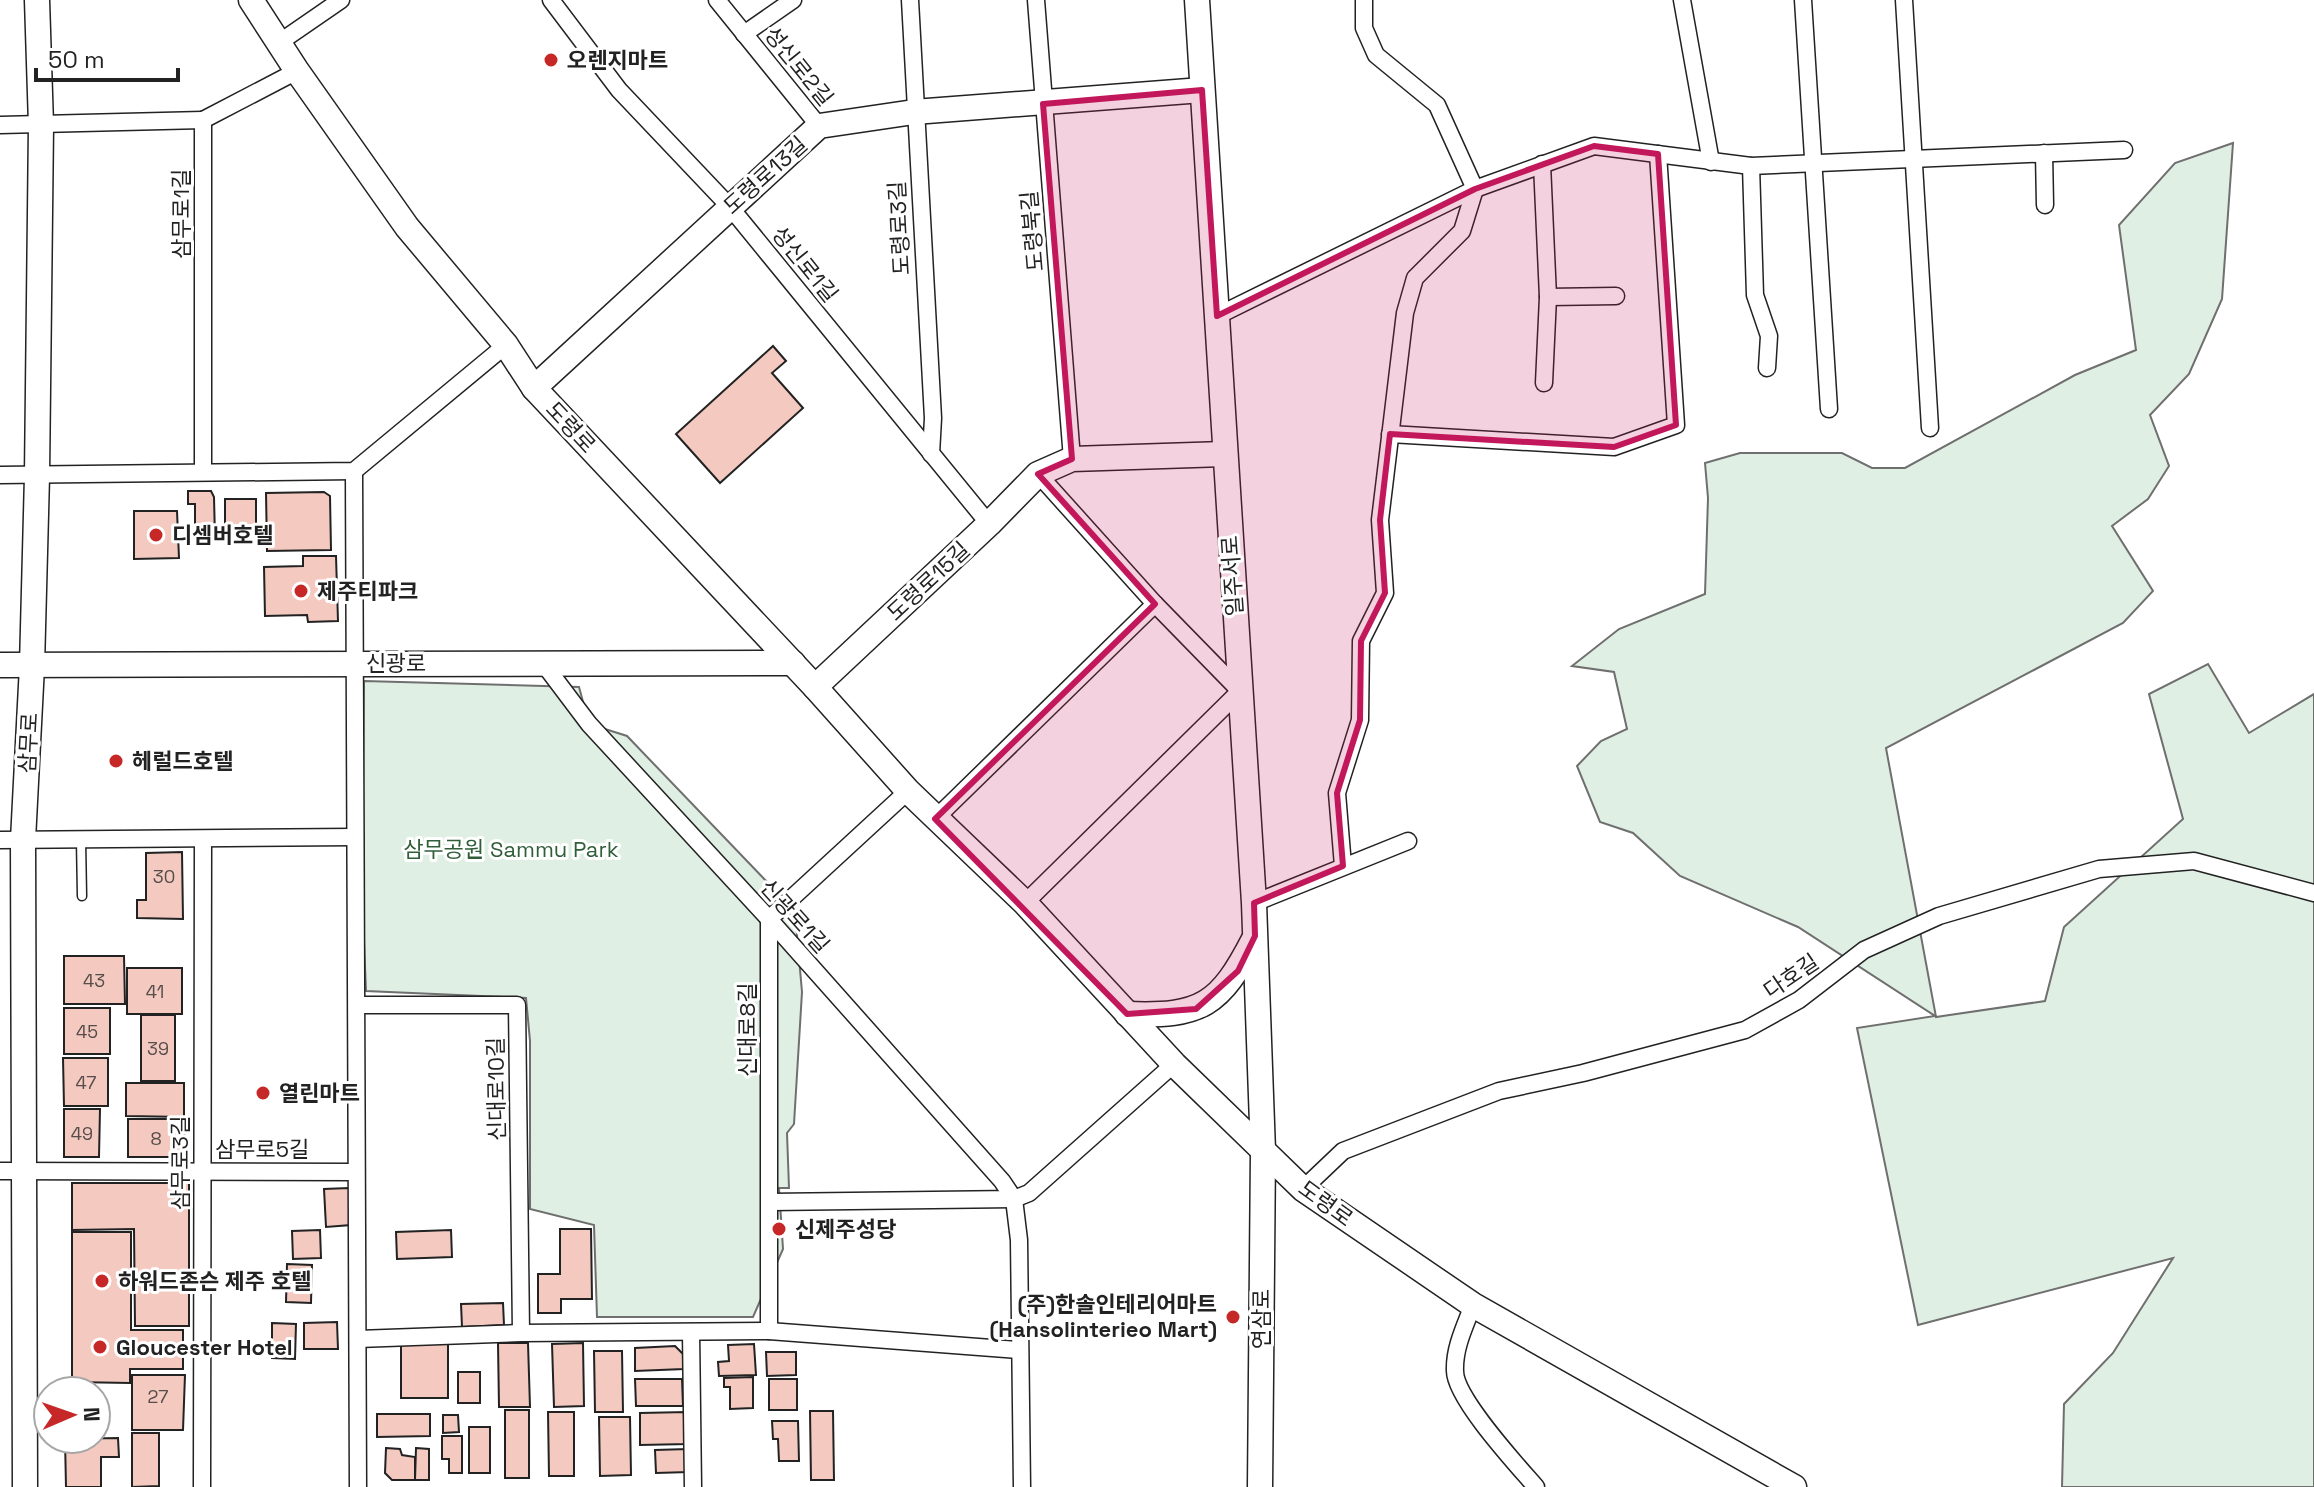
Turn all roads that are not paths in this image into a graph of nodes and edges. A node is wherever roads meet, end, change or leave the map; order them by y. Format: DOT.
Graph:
graph roads {
  1 [pos="37,0"];
  2 [pos="251,0"];
  3 [pos="341,0"];
  4 [pos="551,0"];
  5 [pos="717,0"];
  6 [pos="793,0"];
  7 [pos="910,0"];
  8 [pos="1036,0"];
  9 [pos="1197,0"];
  10 [pos="1364,0"];
  11 [pos="1682,0"];
  12 [pos="1803,0"];
  13 [pos="1904,0"];
  14 [pos="744,34"];
  15 [pos="280,42"];
  16 [pos="297,71"];
  17 [pos="1202,90"];
  18 [pos="1043,104"];
  19 [pos="914,112"];
  20 [pos="203,120"];
  21 [pos="0,125"];
  22 [pos="41,125"];
  23 [pos="819,126"];
  24 [pos="2124,150"];
  25 [pos="2044,153"];
  26 [pos="1658,154"];
  27 [pos="1915,158"];
  28 [pos="1711,162"];
  29 [pos="1542,164"];
  30 [pos="1814,165"];
  31 [pos="1751,166"];
  32 [pos="1475,189"];
  33 [pos="2045,205"];
  34 [pos="730,207"];
  35 [pos="1616,296"];
  36 [pos="1548,297"];
  37 [pos="1217,316"];
  38 [pos="506,345"];
  39 [pos="1767,368"];
  40 [pos="1544,383"];
  41 [pos="534,388"];
  42 [pos="1829,409"];
  43 [pos="1930,428"];
  44 [pos="1390,434"];
  45 [pos="931,454"];
  46 [pos="1224,454"];
  47 [pos="1072,459"];
  48 [pos="203,471"];
  49 [pos="354,471"];
  50 [pos="1038,474"];
  51 [pos="0,475"];
  52 [pos="37,476"];
  53 [pos="989,524"];
  54 [pos="1155,604"];
  55 [pos="356,663"];
  56 [pos="543,663"];
  57 [pos="793,663"];
  58 [pos="0,665"];
  59 [pos="32,666"];
  60 [pos="815,687"];
  61 [pos="1240,691"];
  62 [pos="908,791"];
  63 [pos="935,819"];
  64 [pos="355,837"];
  65 [pos="203,839"];
  66 [pos="12,840"];
  67 [pos="81,840"];
  68 [pos="1408,841"];
  69 [pos="1343,866"];
  70 [pos="2314,893"];
  71 [pos="82,896"];
  72 [pos="1025,903"];
  73 [pos="1254,903"];
  74 [pos="769,919"];
  75 [pos="1255,936"];
  76 [pos="357,1005"];
  77 [pos="1127,1014"];
  78 [pos="1174,1064"];
  79 [pos="1263,1151"];
  80 [pos="12,1170"];
  81 [pos="202,1171"];
  82 [pos="356,1172"];
  83 [pos="1303,1189"];
  84 [pos="1014,1199"];
  85 [pos="770,1202"];
  86 [pos="1473,1305"];
  87 [pos="769,1331"];
  88 [pos="691,1332"];
  89 [pos="521,1333"];
  90 [pos="358,1339"];
  91 [pos="1019,1350"];
  92 [pos="25,1487"];
  93 [pos="202,1487"];
  94 [pos="358,1487"];
  95 [pos="693,1487"];
  96 [pos="1022,1487"];
  97 [pos="1260,1487"];
  98 [pos="1536,1487"];
  99 [pos="1794,1487"];
  1 -- 22 [label="main road, 삼무로"];
  2 -- 15 [label="main road, 도령로"];
  3 -- 15 [label="street"];
  4 -- 34 [label="street, 성신로1길"];
  5 -- 14 [label="street, 성신로2길"];
  6 -- 14 [label="street, 성신로2길"];
  7 -- 19 [label="street, 도령로3길"];
  8 -- 18 [label="street, 도령북길"];
  9 -- 17 [label="main road, 일주서로"];
  10 -- 32 [label="street"];
  11 -- 28 [label="street"];
  12 -- 30 [label="street"];
  13 -- 27 [label="street"];
  14 -- 23 [label="street, 성신로2길"];
  15 -- 16 [label="main road, 도령로"];
  16 -- 20 [label="street"];
  16 -- 38 [label="main road, 도령로"];
  17 -- 18 [label="main road, 도령로13길"];
  17 -- 37 [label="main road, 일주서로"];
  18 -- 19 [label="main road, 도령로13길"];
  18 -- 47 [label="street, 도령북길"];
  19 -- 23 [label="main road, 도령로13길"];
  19 -- 45 [label="street, 도령로3길"];
  20 -- 22 [label="street"];
  20 -- 48 [label="street, 삼무로1길"];
  21 -- 22 [label="street"];
  22 -- 52 [label="main road, 삼무로"];
  23 -- 34 [label="main road, 도령로13길"];
  24 -- 25 [label="street"];
  25 -- 27 [label="street"];
  25 -- 33 [label="street"];
  26 -- 28 [label="street"];
  26 -- 29 [label="street"];
  26 -- 44 [label="street"];
  27 -- 30 [label="street"];
  27 -- 43 [label="street"];
  28 -- 31 [label="street"];
  29 -- 32 [label="street"];
  29 -- 36 [label="street"];
  30 -- 31 [label="street"];
  30 -- 42 [label="street"];
  31 -- 39 [label="street"];
  32 -- 37 [label="street"];
  32 -- 44 [label="street"];
  34 -- 41 [label="main road, 도령로13길"];
  34 -- 45 [label="street, 성신로1길"];
  35 -- 36 [label="street"];
  36 -- 40 [label="street"];
  37 -- 46 [label="main road, 일주서로"];
  38 -- 41 [label="main road, 도령로"];
  38 -- 49 [label="street"];
  41 -- 57 [label="main road, 도령로"];
  44 -- 69 [label="street"];
  45 -- 53 [label="street, 성신로1길"];
  46 -- 47 [label="main road, 도령로15길"];
  46 -- 61 [label="main road, 일주서로"];
  47 -- 50 [label="main road, 도령로15길"];
  48 -- 49 [label="street"];
  48 -- 52 [label="street"];
  49 -- 55 [label="street"];
  50 -- 53 [label="main road, 도령로15길"];
  50 -- 54 [label="street"];
  51 -- 52 [label="street"];
  52 -- 59 [label="main road, 삼무로"];
  53 -- 60 [label="main road, 도령로15길"];
  54 -- 61 [label="street"];
  54 -- 63 [label="street"];
  55 -- 56 [label="main road, 신광로"];
  55 -- 59 [label="main road, 신광로"];
  55 -- 64 [label="street"];
  56 -- 57 [label="main road, 신광로"];
  56 -- 74 [label="street, 신광로1길"];
  57 -- 60 [label="main road, 도령로"];
  58 -- 59 [label="main road, 신광로"];
  59 -- 66 [label="main road, 삼무로"];
  60 -- 62 [label="main road, 도령로"];
  61 -- 72 [label="street"];
  61 -- 73 [label="main road, 일주서로"];
  62 -- 63 [label="main road, 도령로"];
  62 -- 74 [label="street"];
  63 -- 72 [label="main road, 도령로"];
  64 -- 65 [label="street"];
  64 -- 76 [label="street"];
  65 -- 67 [label="street"];
  65 -- 81 [label="street, 삼무로3길"];
  66 -- 67 [label="street"];
  66 -- 80 [label="main road, 삼무로"];
  67 -- 71 [label="lane"];
  68 -- 69 [label="street"];
  69 -- 73 [label="street"];
  70 -- 83 [label="street, 다호길"];
  72 -- 77 [label="main road, 도령로"];
  73 -- 75 [label="main road, 일주서로"];
  74 -- 84 [label="street, 신광로1길"];
  74 -- 85 [label="street, 신대로8길"];
  75 -- 77 [label="main road"];
  75 -- 79 [label="main road, 일주서로"];
  76 -- 82 [label="street"];
  76 -- 89 [label="street, 신대로10길"];
  77 -- 78 [label="main road, 도령로"];
  78 -- 79 [label="main road, 도령로"];
  78 -- 84 [label="street"];
  79 -- 83 [label="main road, 도령로"];
  79 -- 97 [label="main road, 연삼로"];
  80 -- 81 [label="street, 삼무로5길"];
  80 -- 92 [label="main road, 삼무로"];
  81 -- 82 [label="street, 삼무로5길"];
  81 -- 93 [label="street, 삼무로3길"];
  82 -- 90 [label="street"];
  83 -- 86 [label="main road, 도령로"];
  84 -- 85 [label="street"];
  84 -- 91 [label="street"];
  85 -- 87 [label="street, 신대로8길"];
  86 -- 98 [label="street"];
  86 -- 99 [label="main road, 도령로"];
  87 -- 88 [label="street"];
  87 -- 91 [label="street"];
  88 -- 89 [label="street"];
  88 -- 95 [label="street"];
  89 -- 90 [label="street"];
  90 -- 94 [label="street"];
  91 -- 96 [label="street"];
}
